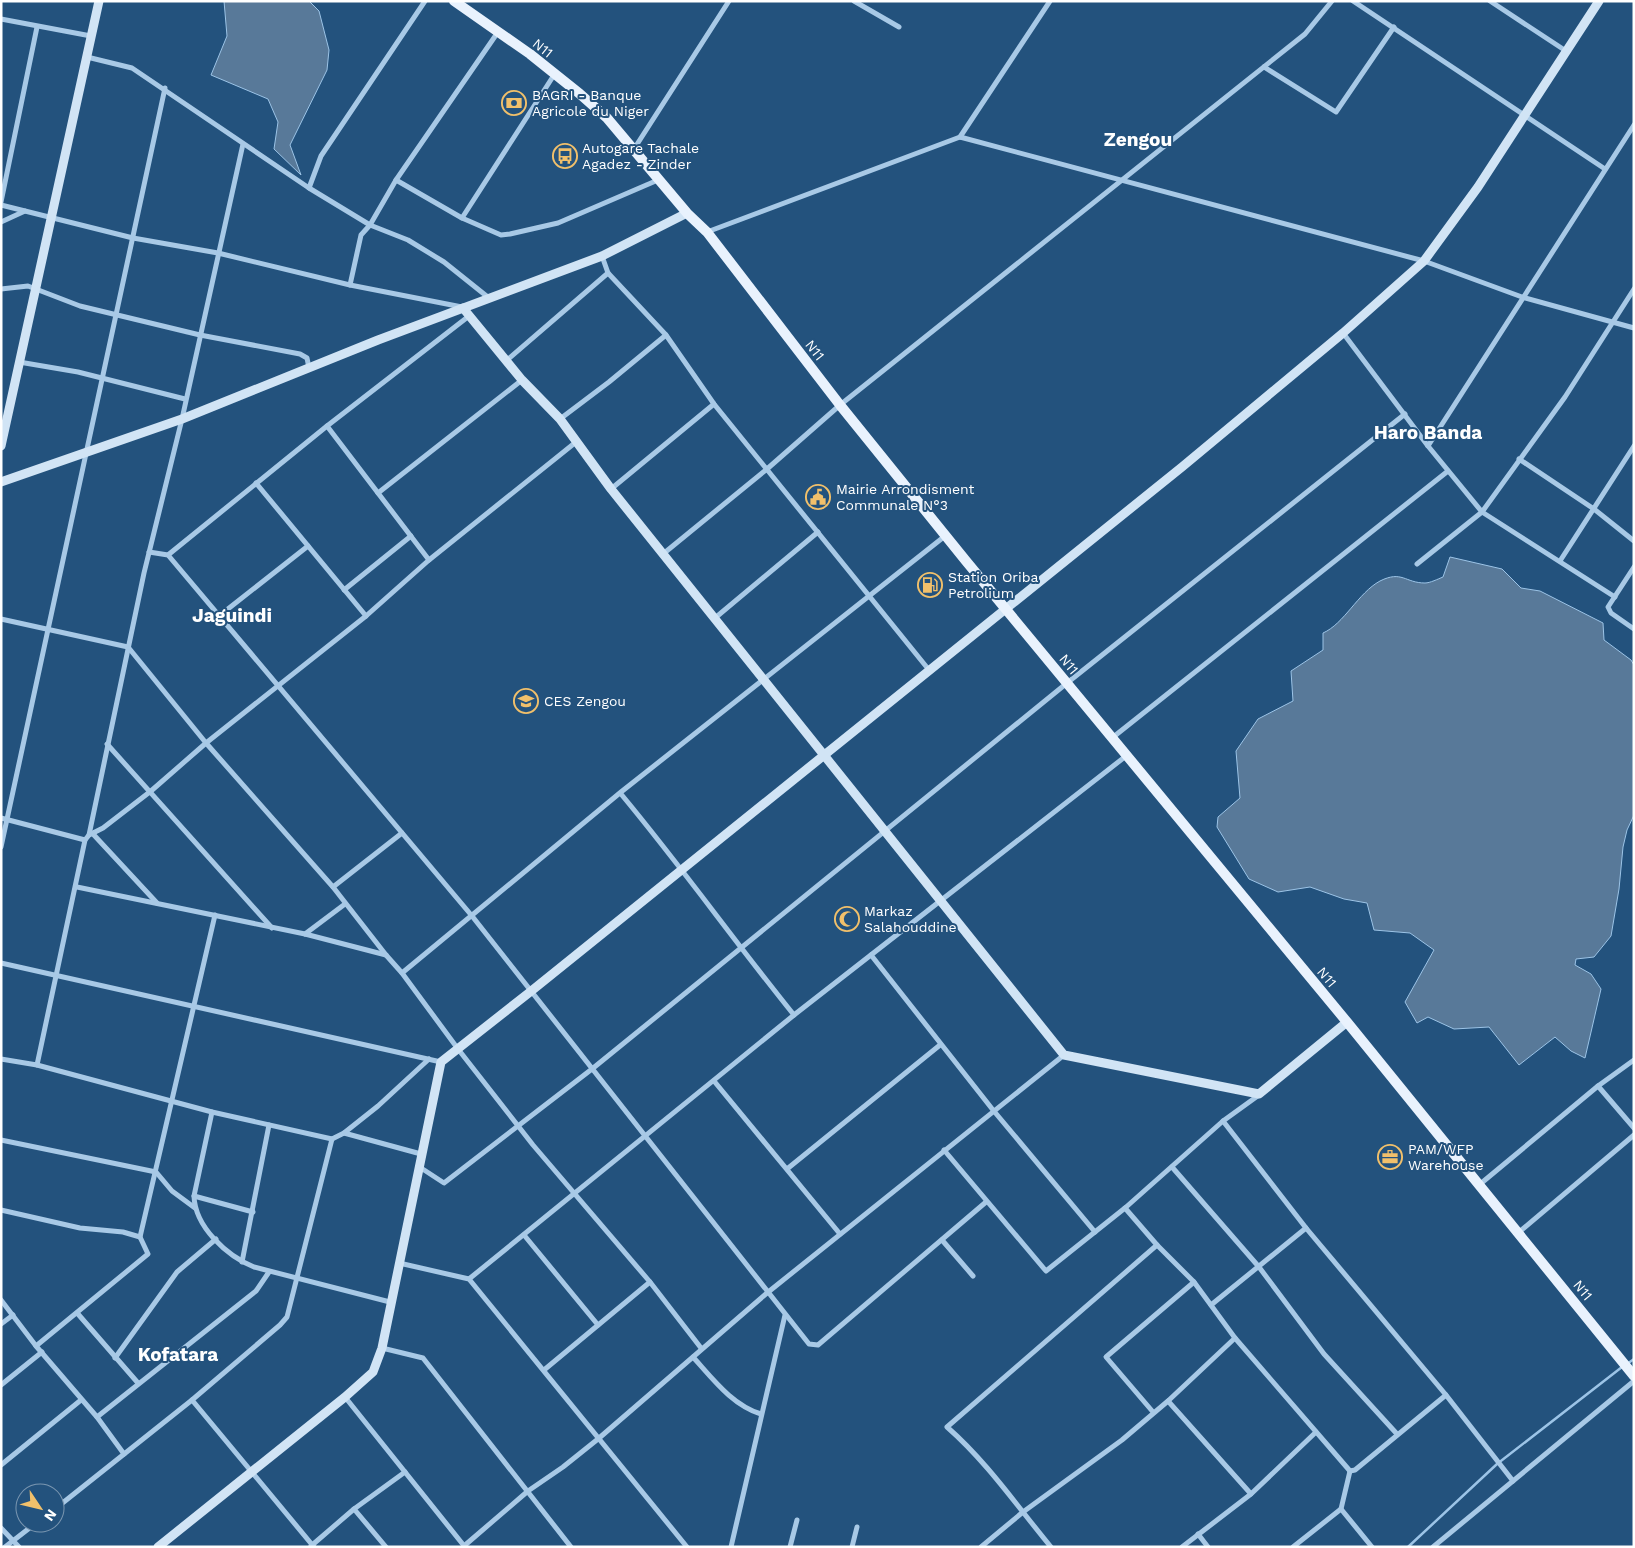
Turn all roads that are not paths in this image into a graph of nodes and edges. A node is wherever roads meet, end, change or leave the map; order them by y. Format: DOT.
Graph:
graph roads {
  1 [pos="98,1"];
  2 [pos="425,1"];
  3 [pos="454,1"];
  4 [pos="728,1"];
  5 [pos="854,1"];
  6 [pos="1050,1"];
  7 [pos="1332,1"];
  8 [pos="1354,1"];
  9 [pos="1490,1"];
  10 [pos="1599,1"];
  11 [pos="1,19"];
  12 [pos="37,26"];
  13 [pos="899,27"];
  14 [pos="1394,27"];
  15 [pos="498,31"];
  16 [pos="91,36"];
  17 [pos="1566,51"];
  18 [pos="87,57"];
  19 [pos="1264,67"];
  20 [pos="554,75"];
  21 [pos="165,88"];
  22 [pos="1525,114"];
  23 [pos="1634,125"];
  24 [pos="960,138"];
  25 [pos="243,144"];
  26 [pos="634,149"];
  27 [pos="1605,169"];
  28 [pos="396,180"];
  29 [pos="658,180"];
  30 [pos="1123,180"];
  31 [pos="309,188"];
  32 [pos="1,204"];
  33 [pos="25,212"];
  34 [pos="687,213"];
  35 [pos="52,217"];
  36 [pos="462,218"];
  37 [pos="1,222"];
  38 [pos="370,225"];
  39 [pos="707,232"];
  40 [pos="133,238"];
  41 [pos="218,254"];
  42 [pos="602,256"];
  43 [pos="1424,261"];
  44 [pos="608,273"];
  45 [pos="350,285"];
  46 [pos="1,289"];
  47 [pos="36,289"];
  48 [pos="1634,289"];
  49 [pos="1522,297"];
  50 [pos="489,298"];
  51 [pos="463,308"];
  52 [pos="118,315"];
  53 [pos="469,316"];
  54 [pos="1613,322"];
  55 [pos="1634,328"];
  56 [pos="1343,333"];
  57 [pos="200,334"];
  58 [pos="666,335"];
  59 [pos="506,361"];
  60 [pos="19,362"];
  61 [pos="309,368"];
  62 [pos="102,379"];
  63 [pos="522,380"];
  64 [pos="185,399"];
  65 [pos="714,404"];
  66 [pos="840,405"];
  67 [pos="1405,414"];
  68 [pos="182,419"];
  69 [pos="560,419"];
  70 [pos="327,426"];
  71 [pos="576,442"];
  72 [pos="1,446"];
  73 [pos="1428,446"];
  74 [pos="1634,446"];
  75 [pos="1632,452"];
  76 [pos="87,454"];
  77 [pos="1519,459"];
  78 [pos="767,469"];
  79 [pos="1448,471"];
  80 [pos="1,482"];
  81 [pos="256,483"];
  82 [pos="611,489"];
  83 [pos="378,492"];
  84 [pos="1594,509"];
  85 [pos="1482,512"];
  86 [pos="818,532"];
  87 [pos="946,535"];
  88 [pos="411,536"];
  89 [pos="1634,541"];
  90 [pos="308,546"];
  91 [pos="149,552"];
  92 [pos="663,554"];
  93 [pos="168,555"];
  94 [pos="430,560"];
  95 [pos="1560,562"];
  96 [pos="1417,564"];
  97 [pos="1634,567"];
  98 [pos="344,590"];
  99 [pos="870,596"];
  100 [pos="1615,597"];
  101 [pos="1006,610"];
  102 [pos="219,616"];
  103 [pos="366,616"];
  104 [pos="715,618"];
  105 [pos="1,619"];
  106 [pos="1634,629"];
  107 [pos="48,630"];
  108 [pos="128,647"];
  109 [pos="929,670"];
  110 [pos="765,680"];
  111 [pos="1067,683"];
  112 [pos="277,685"];
  113 [pos="1112,738"];
  114 [pos="206,743"];
  115 [pos="107,744"];
  116 [pos="824,754"];
  117 [pos="1127,756"];
  118 [pos="151,791"];
  119 [pos="621,794"];
  120 [pos="4,819"];
  121 [pos="886,831"];
  122 [pos="402,832"];
  123 [pos="91,834"];
  124 [pos="85,840"];
  125 [pos="1,847"];
  126 [pos="682,869"];
  127 [pos="77,887"];
  128 [pos="333,887"];
  129 [pos="942,900"];
  130 [pos="157,903"];
  131 [pos="345,904"];
  132 [pos="215,915"];
  133 [pos="472,916"];
  134 [pos="273,928"];
  135 [pos="305,934"];
  136 [pos="740,948"];
  137 [pos="386,955"];
  138 [pos="871,956"];
  139 [pos="1,963"];
  140 [pos="402,973"];
  141 [pos="57,974"];
  142 [pos="530,992"];
  143 [pos="194,1007"];
  144 [pos="794,1015"];
  145 [pos="1347,1022"];
  146 [pos="940,1045"];
  147 [pos="458,1049"];
  148 [pos="1064,1055"];
  149 [pos="1,1059"];
  150 [pos="429,1059"];
  151 [pos="1634,1060"];
  152 [pos="441,1062"];
  153 [pos="37,1065"];
  154 [pos="592,1069"];
  155 [pos="714,1081"];
  156 [pos="1598,1086"];
  157 [pos="1259,1094"];
  158 [pos="172,1101"];
  159 [pos="993,1110"];
  160 [pos="212,1112"];
  161 [pos="1223,1121"];
  162 [pos="269,1125"];
  163 [pos="518,1125"];
  164 [pos="1634,1128"];
  165 [pos="344,1133"];
  166 [pos="1634,1136"];
  167 [pos="645,1137"];
  168 [pos="332,1139"];
  169 [pos="1,1140"];
  170 [pos="944,1150"];
  171 [pos="421,1154"];
  172 [pos="418,1166"];
  173 [pos="1172,1167"];
  174 [pos="787,1169"];
  175 [pos="156,1172"];
  176 [pos="1479,1185"];
  177 [pos="575,1194"];
  178 [pos="194,1196"];
  179 [pos="986,1202"];
  180 [pos="195,1208"];
  181 [pos="1125,1208"];
  182 [pos="1,1210"];
  183 [pos="253,1212"];
  184 [pos="1306,1228"];
  185 [pos="1095,1232"];
  186 [pos="1518,1233"];
  187 [pos="840,1234"];
  188 [pos="524,1235"];
  189 [pos="140,1237"];
  190 [pos="216,1239"];
  191 [pos="942,1240"];
  192 [pos="1156,1245"];
  193 [pos="242,1262"];
  194 [pos="399,1263"];
  195 [pos="1259,1267"];
  196 [pos="269,1272"];
  197 [pos="973,1276"];
  198 [pos="298,1278"];
  199 [pos="469,1279"];
  200 [pos="650,1282"];
  201 [pos="1194,1282"];
  202 [pos="767,1293"];
  203 [pos="1,1300"];
  204 [pos="390,1302"];
  205 [pos="1211,1305"];
  206 [pos="78,1314"];
  207 [pos="13,1315"];
  208 [pos="786,1316"];
  209 [pos="1,1324"];
  210 [pos="598,1325"];
  211 [pos="1235,1338"];
  212 [pos="36,1346"];
  213 [pos="382,1348"];
  214 [pos="701,1348"];
  215 [pos="42,1352"];
  216 [pos="693,1357"];
  217 [pos="115,1358"];
  218 [pos="544,1370"];
  219 [pos="1633,1376"];
  220 [pos="138,1383"];
  221 [pos="1,1385"];
  222 [pos="1446,1395"];
  223 [pos="345,1398"];
  224 [pos="81,1400"];
  225 [pos="192,1400"];
  226 [pos="1168,1401"];
  227 [pos="1153,1412"];
  228 [pos="762,1414"];
  229 [pos="97,1417"];
  230 [pos="1316,1432"];
  231 [pos="1397,1434"];
  232 [pos="598,1439"];
  233 [pos="124,1454"];
  234 [pos="1,1465"];
  235 [pos="1350,1471"];
  236 [pos="252,1472"];
  237 [pos="405,1472"];
  238 [pos="1513,1482"];
  239 [pos="528,1491"];
  240 [pos="1251,1494"];
  241 [pos="65,1501"];
  242 [pos="354,1509"];
  243 [pos="1341,1509"];
  244 [pos="1023,1512"];
  245 [pos="797,1520"];
  246 [pos="857,1527"];
  247 [pos="1,1528"];
  248 [pos="23,1533"];
  249 [pos="1198,1534"];
  250 [pos="14,1540"];
  251 [pos="312,1546"];
  252 [pos="464,1546"];
  253 [pos="6,1547"];
  254 [pos="19,1547"];
  255 [pos="158,1547"];
  256 [pos="386,1547"];
  257 [pos="571,1547"];
  258 [pos="687,1547"];
  259 [pos="731,1547"];
  260 [pos="790,1547"];
  261 [pos="852,1547"];
  262 [pos="981,1547"];
  263 [pos="1052,1547"];
  264 [pos="1182,1547"];
  265 [pos="1208,1547"];
  266 [pos="1293,1547"];
  267 [pos="1372,1547"];
  268 [pos="1433,1547"];
  1 -- 16 [label="street"];
  2 -- 31 [label="street"];
  3 -- 15 [label="main road, N11"];
  4 -- 26 [label="street"];
  5 -- 13 [label="street"];
  6 -- 24 [label="street"];
  7 -- 19 [label="street"];
  8 -- 14 [label="street"];
  9 -- 17 [label="street"];
  10 -- 17 [label="street"];
  11 -- 12 [label="street"];
  12 -- 16 [label="street"];
  12 -- 32 [label="street"];
  14 -- 19 [label="street"];
  14 -- 22 [label="street"];
  15 -- 20 [label="main road, N11"];
  15 -- 28 [label="street"];
  16 -- 18 [label="street"];
  17 -- 22 [label="street"];
  18 -- 21 [label="street"];
  18 -- 35 [label="street"];
  19 -- 30 [label="street"];
  20 -- 26 [label="main road, N11"];
  20 -- 36 [label="street"];
  21 -- 25 [label="street"];
  21 -- 40 [label="street"];
  22 -- 27 [label="street"];
  22 -- 43 [label="street"];
  23 -- 27 [label="street"];
  24 -- 30 [label="street"];
  24 -- 39 [label="street"];
  25 -- 31 [label="street"];
  25 -- 41 [label="street"];
  26 -- 29 [label="main road, N11"];
  27 -- 49 [label="street"];
  28 -- 36 [label="street"];
  28 -- 38 [label="street"];
  29 -- 34 [label="main road, N11"];
  29 -- 36 [label="street"];
  30 -- 43 [label="street"];
  30 -- 66 [label="street"];
  31 -- 38 [label="street"];
  32 -- 33 [label="street"];
  33 -- 35 [label="street"];
  33 -- 37 [label="street"];
  34 -- 39 [label="main road, N11"];
  34 -- 42 [label="street"];
  35 -- 40 [label="street"];
  35 -- 47 [label="street"];
  38 -- 45 [label="street"];
  38 -- 50 [label="street"];
  39 -- 66 [label="main road, N11"];
  40 -- 41 [label="street"];
  40 -- 52 [label="street"];
  41 -- 45 [label="street"];
  41 -- 57 [label="street"];
  42 -- 44 [label="street"];
  42 -- 50 [label="street"];
  43 -- 49 [label="street"];
  43 -- 56 [label="street"];
  44 -- 58 [label="street"];
  44 -- 59 [label="street"];
  45 -- 51 [label="street"];
  46 -- 47 [label="street"];
  47 -- 52 [label="street"];
  47 -- 60 [label="street"];
  48 -- 54 [label="street"];
  49 -- 54 [label="street"];
  49 -- 73 [label="street"];
  50 -- 51 [label="street"];
  51 -- 53 [label="street"];
  51 -- 61 [label="street"];
  52 -- 57 [label="street"];
  52 -- 62 [label="street"];
  53 -- 59 [label="street"];
  53 -- 70 [label="street"];
  54 -- 55 [label="street"];
  54 -- 77 [label="street"];
  56 -- 67 [label="street"];
  56 -- 101 [label="street"];
  57 -- 61 [label="street"];
  57 -- 64 [label="street"];
  58 -- 65 [label="street"];
  58 -- 69 [label="street"];
  59 -- 63 [label="street"];
  60 -- 62 [label="street"];
  60 -- 72 [label="street"];
  61 -- 68 [label="street"];
  62 -- 64 [label="street"];
  62 -- 76 [label="street"];
  63 -- 69 [label="street"];
  63 -- 83 [label="street"];
  64 -- 68 [label="street"];
  65 -- 78 [label="street"];
  65 -- 82 [label="street"];
  66 -- 78 [label="street"];
  66 -- 87 [label="main road, N11"];
  67 -- 73 [label="street"];
  67 -- 111 [label="street"];
  68 -- 76 [label="street"];
  68 -- 91 [label="street"];
  69 -- 71 [label="street"];
  70 -- 81 [label="street"];
  70 -- 83 [label="street"];
  71 -- 82 [label="street"];
  71 -- 94 [label="street"];
  73 -- 79 [label="street"];
  74 -- 75 [label="street"];
  75 -- 84 [label="street"];
  76 -- 80 [label="street"];
  76 -- 107 [label="street"];
  77 -- 84 [label="street"];
  77 -- 85 [label="street"];
  78 -- 86 [label="street"];
  78 -- 92 [label="street"];
  79 -- 85 [label="street"];
  79 -- 113 [label="street"];
  81 -- 90 [label="street"];
  81 -- 93 [label="street"];
  82 -- 92 [label="street"];
  83 -- 88 [label="street"];
  84 -- 89 [label="street"];
  84 -- 95 [label="street"];
  85 -- 95 [label="street"];
  85 -- 96 [label="street"];
  86 -- 99 [label="street"];
  86 -- 104 [label="street"];
  87 -- 99 [label="street"];
  87 -- 101 [label="main road, N11"];
  88 -- 94 [label="street"];
  88 -- 98 [label="street"];
  90 -- 98 [label="street"];
  90 -- 102 [label="street"];
  91 -- 93 [label="street"];
  91 -- 108 [label="street"];
  92 -- 104 [label="street"];
  93 -- 102 [label="street"];
  94 -- 103 [label="street"];
  95 -- 100 [label="street"];
  97 -- 100 [label="street"];
  98 -- 103 [label="street"];
  99 -- 109 [label="street"];
  99 -- 110 [label="street"];
  100 -- 106 [label="street"];
  101 -- 109 [label="street"];
  101 -- 111 [label="main road, N11"];
  102 -- 112 [label="street"];
  103 -- 112 [label="street"];
  104 -- 110 [label="street"];
  105 -- 107 [label="street"];
  107 -- 108 [label="street"];
  107 -- 120 [label="street"];
  108 -- 114 [label="street"];
  108 -- 115 [label="street"];
  109 -- 116 [label="street"];
  110 -- 116 [label="street"];
  110 -- 119 [label="street"];
  111 -- 113 [label="main road, N11"];
  111 -- 121 [label="street"];
  112 -- 114 [label="street"];
  112 -- 122 [label="street"];
  113 -- 117 [label="main road, N11"];
  114 -- 118 [label="street"];
  114 -- 128 [label="street"];
  115 -- 118 [label="street"];
  115 -- 123 [label="street"];
  116 -- 121 [label="street"];
  116 -- 126 [label="street"];
  117 -- 129 [label="street"];
  117 -- 145 [label="main road, N11"];
  118 -- 123 [label="street"];
  118 -- 134 [label="street"];
  119 -- 126 [label="street"];
  119 -- 133 [label="street"];
  120 -- 124 [label="street"];
  120 -- 125 [label="street"];
  121 -- 129 [label="street"];
  121 -- 136 [label="street"];
  122 -- 128 [label="street"];
  122 -- 133 [label="street"];
  123 -- 124 [label="street"];
  123 -- 130 [label="street"];
  124 -- 127 [label="street"];
  126 -- 136 [label="street"];
  126 -- 142 [label="street"];
  127 -- 130 [label="street"];
  127 -- 141 [label="street"];
  128 -- 131 [label="street"];
  129 -- 138 [label="street"];
  129 -- 148 [label="street"];
  130 -- 132 [label="street"];
  131 -- 135 [label="street"];
  131 -- 137 [label="street"];
  132 -- 134 [label="street"];
  132 -- 143 [label="street"];
  133 -- 140 [label="street"];
  133 -- 142 [label="street"];
  134 -- 135 [label="street"];
  135 -- 137 [label="street"];
  136 -- 144 [label="street"];
  136 -- 154 [label="street"];
  137 -- 140 [label="street"];
  138 -- 144 [label="street"];
  138 -- 146 [label="street"];
  139 -- 141 [label="street"];
  140 -- 147 [label="street"];
  141 -- 143 [label="street"];
  141 -- 153 [label="street"];
  142 -- 147 [label="street"];
  142 -- 154 [label="street"];
  143 -- 150 [label="street"];
  143 -- 158 [label="street"];
  144 -- 155 [label="street"];
  145 -- 157 [label="street"];
  145 -- 176 [label="main road, N11"];
  146 -- 159 [label="street"];
  146 -- 174 [label="street"];
  147 -- 152 [label="street"];
  147 -- 163 [label="street"];
  148 -- 157 [label="street"];
  148 -- 159 [label="street"];
  149 -- 153 [label="street"];
  150 -- 152 [label="street"];
  150 -- 165 [label="street"];
  151 -- 156 [label="street"];
  152 -- 171 [label="street"];
  153 -- 158 [label="street"];
  154 -- 163 [label="street"];
  154 -- 167 [label="street"];
  155 -- 167 [label="street"];
  155 -- 174 [label="street"];
  156 -- 164 [label="street"];
  156 -- 176 [label="street"];
  157 -- 161 [label="street"];
  158 -- 160 [label="street"];
  158 -- 175 [label="street"];
  159 -- 170 [label="street"];
  159 -- 185 [label="street"];
  160 -- 162 [label="street"];
  160 -- 178 [label="street"];
  161 -- 173 [label="street"];
  161 -- 184 [label="street"];
  162 -- 168 [label="street"];
  162 -- 183 [label="street"];
  163 -- 172 [label="street"];
  163 -- 177 [label="street"];
  165 -- 168 [label="street"];
  165 -- 171 [label="street"];
  166 -- 186 [label="street"];
  167 -- 177 [label="street"];
  167 -- 202 [label="street"];
  168 -- 198 [label="street"];
  169 -- 175 [label="street"];
  170 -- 179 [label="street"];
  170 -- 187 [label="street"];
  171 -- 172 [label="street"];
  172 -- 194 [label="street"];
  173 -- 181 [label="street"];
  173 -- 195 [label="street"];
  174 -- 187 [label="street"];
  175 -- 180 [label="street"];
  175 -- 189 [label="street"];
  176 -- 186 [label="main road, N11"];
  177 -- 188 [label="street"];
  177 -- 200 [label="street"];
  178 -- 180 [label="street"];
  178 -- 183 [label="street"];
  179 -- 185 [label="street"];
  179 -- 191 [label="street"];
  180 -- 190 [label="street"];
  181 -- 185 [label="street"];
  181 -- 192 [label="street"];
  182 -- 189 [label="street"];
  183 -- 193 [label="street"];
  184 -- 195 [label="street"];
  184 -- 222 [label="street"];
  186 -- 219 [label="main road, N11"];
  187 -- 202 [label="street"];
  188 -- 199 [label="street"];
  188 -- 210 [label="street"];
  189 -- 206 [label="street"];
  190 -- 193 [label="street"];
  190 -- 217 [label="street"];
  191 -- 197 [label="street"];
  191 -- 208 [label="street"];
  192 -- 201 [label="street"];
  192 -- 244 [label="street"];
  193 -- 196 [label="street"];
  194 -- 199 [label="street"];
  194 -- 204 [label="street"];
  195 -- 205 [label="street"];
  195 -- 231 [label="street"];
  196 -- 198 [label="street"];
  196 -- 220 [label="street"];
  198 -- 204 [label="street"];
  198 -- 225 [label="street"];
  199 -- 218 [label="street"];
  200 -- 210 [label="street"];
  200 -- 214 [label="street"];
  201 -- 205 [label="street"];
  201 -- 227 [label="street"];
  202 -- 208 [label="street"];
  202 -- 214 [label="street"];
  203 -- 207 [label="street"];
  204 -- 213 [label="street"];
  205 -- 211 [label="street"];
  206 -- 212 [label="street"];
  206 -- 217 [label="street"];
  207 -- 209 [label="street"];
  207 -- 212 [label="street"];
  208 -- 228 [label="street"];
  210 -- 218 [label="street"];
  211 -- 226 [label="street"];
  211 -- 230 [label="street"];
  212 -- 215 [label="street"];
  213 -- 223 [label="street"];
  213 -- 239 [label="street"];
  214 -- 216 [label="street"];
  215 -- 221 [label="street"];
  215 -- 224 [label="street"];
  216 -- 228 [label="street"];
  216 -- 232 [label="street"];
  217 -- 220 [label="street"];
  218 -- 232 [label="street"];
  219 -- 238 [label="street"];
  220 -- 229 [label="street"];
  222 -- 231 [label="street"];
  222 -- 238 [label="street"];
  223 -- 236 [label="street"];
  223 -- 237 [label="street"];
  224 -- 229 [label="street"];
  224 -- 234 [label="street"];
  225 -- 233 [label="street"];
  225 -- 236 [label="street"];
  226 -- 227 [label="street"];
  226 -- 240 [label="street"];
  227 -- 244 [label="street"];
  228 -- 259 [label="street"];
  229 -- 233 [label="street"];
  230 -- 235 [label="street"];
  230 -- 240 [label="street"];
  231 -- 235 [label="street"];
  232 -- 239 [label="street"];
  232 -- 258 [label="street"];
  233 -- 241 [label="street"];
  235 -- 243 [label="street"];
  236 -- 251 [label="street"];
  236 -- 255 [label="street"];
  237 -- 242 [label="street"];
  237 -- 252 [label="street"];
  238 -- 268 [label="street"];
  239 -- 252 [label="street"];
  239 -- 257 [label="street"];
  240 -- 249 [label="street"];
  242 -- 251 [label="street"];
  242 -- 256 [label="street"];
  243 -- 266 [label="street"];
  243 -- 267 [label="street"];
  244 -- 262 [label="street"];
  244 -- 263 [label="street"];
  245 -- 260 [label="street"];
  246 -- 261 [label="street"];
  247 -- 250 [label="street"];
  248 -- 250 [label="street"];
  249 -- 264 [label="street"];
  249 -- 265 [label="street"];
  250 -- 253 [label="street"];
  250 -- 254 [label="street"];
}
